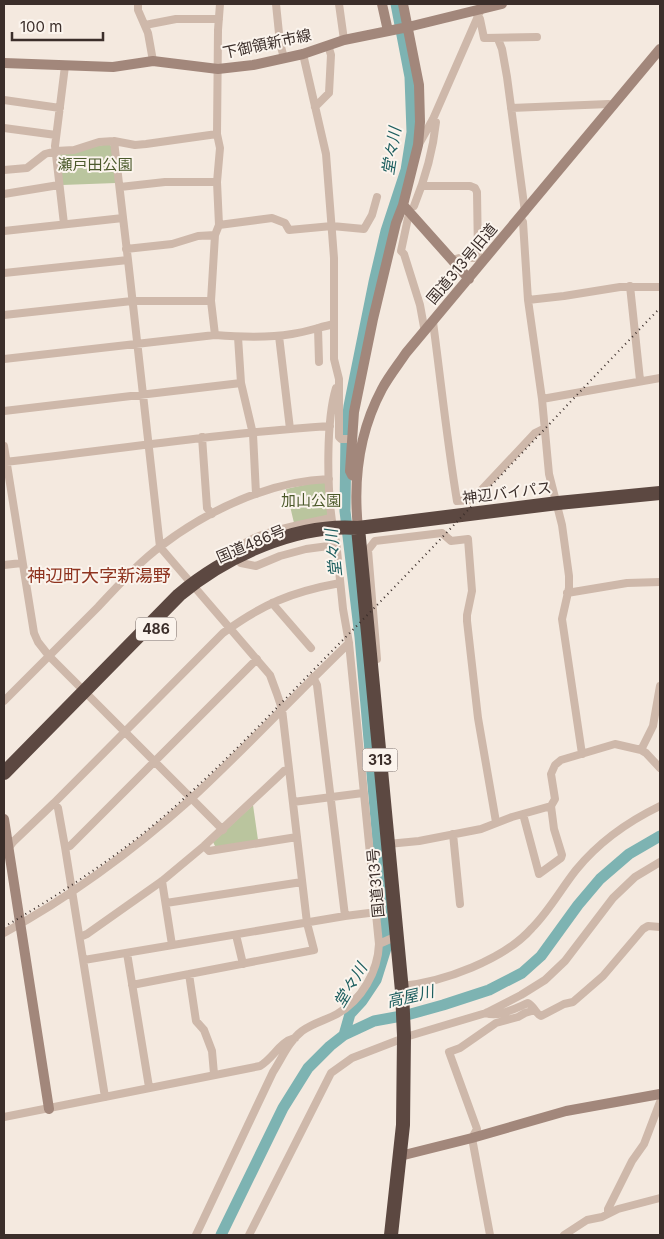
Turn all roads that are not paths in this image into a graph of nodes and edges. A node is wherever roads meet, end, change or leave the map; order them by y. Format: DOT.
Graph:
graph roads {
  1 [pos="138,4"];
  2 [pos="220,4"];
  3 [pos="276,4"];
  4 [pos="339,4"];
  5 [pos="382,4"];
  6 [pos="403,4"];
  7 [pos="502,4"];
  8 [pos="478,9"];
  9 [pos="219,19"];
  10 [pos="145,24"];
  11 [pos="399,29"];
  12 [pos="537,37"];
  13 [pos="498,39"];
  14 [pos="344,40"];
  15 [pos="328,45"];
  16 [pos="660,49"];
  17 [pos="303,54"];
  18 [pos="284,58"];
  19 [pos="153,61"];
  20 [pos="4,64"];
  21 [pos="65,66"];
  22 [pos="218,69"];
  23 [pos="4,100"];
  24 [pos="613,106"];
  25 [pos="315,107"];
  26 [pos="60,108"];
  27 [pos="512,108"];
  28 [pos="433,119"];
  29 [pos="4,128"];
  30 [pos="217,134"];
  31 [pos="56,136"];
  32 [pos="114,141"];
  33 [pos="418,145"];
  34 [pos="56,151"];
  35 [pos="4,170"];
  36 [pos="218,182"];
  37 [pos="59,186"];
  38 [pos="422,186"];
  39 [pos="120,187"];
  40 [pos="4,194"];
  41 [pos="377,198"];
  42 [pos="403,204"];
  43 [pos="414,206"];
  44 [pos="523,215"];
  45 [pos="123,218"];
  46 [pos="408,218"];
  47 [pos="64,224"];
  48 [pos="219,225"];
  49 [pos="332,226"];
  50 [pos="4,231"];
  51 [pos="214,235"];
  52 [pos="126,249"];
  53 [pos="128,260"];
  54 [pos="452,260"];
  55 [pos="4,273"];
  56 [pos="468,279"];
  57 [pos="630,286"];
  58 [pos="660,287"];
  59 [pos="528,300"];
  60 [pos="132,301"];
  61 [pos="212,301"];
  62 [pos="4,315"];
  63 [pos="334,324"];
  64 [pos="430,326"];
  65 [pos="318,328"];
  66 [pos="215,335"];
  67 [pos="279,336"];
  68 [pos="238,337"];
  69 [pos="137,344"];
  70 [pos="4,359"];
  71 [pos="319,362"];
  72 [pos="660,378"];
  73 [pos="339,379"];
  74 [pos="640,380"];
  75 [pos="241,383"];
  76 [pos="144,395"];
  77 [pos="542,399"];
  78 [pos="4,411"];
  79 [pos="330,426"];
  80 [pos="290,428"];
  81 [pos="543,429"];
  82 [pos="253,434"];
  83 [pos="202,437"];
  84 [pos="352,439"];
  85 [pos="4,446"];
  86 [pos="149,446"];
  87 [pos="5,462"];
  88 [pos="356,478"];
  89 [pos="329,479"];
  90 [pos="660,493"];
  91 [pos="256,494"];
  92 [pos="558,503"];
  93 [pos="212,514"];
  94 [pos="342,530"];
  95 [pos="160,547"];
  96 [pos="22,563"];
  97 [pos="4,565"];
  98 [pos="660,582"];
  99 [pos="340,584"];
  100 [pos="194,587"];
  101 [pos="567,593"];
  102 [pos="272,603"];
  103 [pos="230,628"];
  104 [pos="349,642"];
  105 [pos="311,648"];
  106 [pos="49,656"];
  107 [pos="257,659"];
  108 [pos="313,677"];
  109 [pos="660,686"];
  110 [pos="87,693"];
  111 [pos="4,701"];
  112 [pos="282,709"];
  113 [pos="375,709"];
  114 [pos="125,731"];
  115 [pos="640,750"];
  116 [pos="582,754"];
  117 [pos="155,761"];
  118 [pos="660,768"];
  119 [pos="288,770"];
  120 [pos="4,773"];
  121 [pos="4,782"];
  122 [pos="363,793"];
  123 [pos="192,798"];
  124 [pos="330,798"];
  125 [pos="293,802"];
  126 [pos="54,803"];
  127 [pos="551,806"];
  128 [pos="660,806"];
  129 [pos="522,814"];
  130 [pos="4,819"];
  131 [pos="496,822"];
  132 [pos="223,830"];
  133 [pos="453,834"];
  134 [pos="296,837"];
  135 [pos="388,844"];
  136 [pos="204,846"];
  137 [pos="65,847"];
  138 [pos="6,851"];
  139 [pos="660,862"];
  140 [pos="162,881"];
  141 [pos="302,882"];
  142 [pos="72,890"];
  143 [pos="166,903"];
  144 [pos="460,904"];
  145 [pos="377,912"];
  146 [pos="345,916"];
  147 [pos="308,923"];
  148 [pos="21,924"];
  149 [pos="660,927"];
  150 [pos="4,933"];
  151 [pos="236,935"];
  152 [pos="80,937"];
  153 [pos="394,937"];
  154 [pos="381,943"];
  155 [pos="172,945"];
  156 [pos="126,953"];
  157 [pos="84,960"];
  158 [pos="243,964"];
  159 [pos="189,974"];
  160 [pos="132,985"];
  161 [pos="402,989"];
  162 [pos="534,1010"];
  163 [pos="486,1012"];
  164 [pos="404,1037"];
  165 [pos="295,1038"];
  166 [pos="214,1074"];
  167 [pos="149,1087"];
  168 [pos="660,1095"];
  169 [pos="105,1096"];
  170 [pos="4,1107"];
  171 [pos="49,1108"];
  172 [pos="5,1117"];
  173 [pos="472,1138"];
  174 [pos="400,1156"];
  175 [pos="660,1198"];
  176 [pos="608,1213"];
  177 [pos="196,1235"];
  178 [pos="249,1235"];
  179 [pos="391,1235"];
  180 [pos="490,1235"];
  181 [pos="564,1235"];
  1 -- 10 [label="street"];
  2 -- 9 [label="street"];
  3 -- 18 [label="street"];
  4 -- 14 [label="street"];
  5 -- 11 [label="street"];
  6 -- 11 [label="street"];
  7 -- 8 [label="street, 下御領新市線"];
  8 -- 11 [label="street, 下御領新市線"];
  8 -- 13 [label="street"];
  8 -- 28 [label="street"];
  9 -- 10 [label="street"];
  9 -- 22 [label="street"];
  10 -- 19 [label="street"];
  11 -- 14 [label="street, 下御領新市線"];
  11 -- 33 [label="street"];
  12 -- 13 [label="street"];
  13 -- 27 [label="street"];
  14 -- 15 [label="street, 下御領新市線"];
  15 -- 17 [label="street, 下御領新市線"];
  15 -- 25 [label="street"];
  16 -- 24 [label="street, 国道313号旧道"];
  17 -- 18 [label="street, 下御領新市線"];
  17 -- 25 [label="street"];
  18 -- 22 [label="street, 下御領新市線"];
  19 -- 21 [label="street, 下御領新市線"];
  19 -- 22 [label="street, 下御領新市線"];
  20 -- 21 [label="street, 下御領新市線"];
  21 -- 26 [label="street"];
  22 -- 30 [label="street"];
  23 -- 26 [label="street"];
  24 -- 27 [label="street"];
  24 -- 44 [label="street, 国道313号旧道"];
  25 -- 49 [label="street"];
  26 -- 31 [label="street"];
  27 -- 44 [label="street"];
  28 -- 33 [label="street"];
  28 -- 38 [label="street"];
  29 -- 31 [label="street"];
  30 -- 32 [label="street"];
  30 -- 36 [label="street"];
  31 -- 34 [label="street"];
  32 -- 34 [label="street"];
  32 -- 39 [label="street"];
  33 -- 42 [label="street"];
  34 -- 35 [label="street"];
  34 -- 37 [label="street"];
  36 -- 39 [label="street"];
  36 -- 48 [label="street"];
  37 -- 40 [label="street"];
  37 -- 47 [label="street"];
  38 -- 43 [label="street"];
  38 -- 54 [label="street"];
  39 -- 45 [label="street"];
  41 -- 49 [label="street"];
  42 -- 54 [label="street"];
  42 -- 84 [label="street"];
  44 -- 56 [label="street, 国道313号旧道"];
  44 -- 59 [label="street"];
  45 -- 47 [label="street"];
  45 -- 52 [label="street"];
  46 -- 64 [label="street"];
  47 -- 50 [label="street"];
  48 -- 49 [label="street"];
  48 -- 51 [label="street"];
  49 -- 63 [label="street"];
  51 -- 52 [label="street"];
  51 -- 61 [label="street"];
  52 -- 53 [label="street"];
  53 -- 55 [label="street"];
  53 -- 60 [label="street"];
  54 -- 56 [label="street"];
  56 -- 64 [label="street, 国道313号旧道"];
  57 -- 58 [label="street"];
  57 -- 59 [label="street"];
  57 -- 74 [label="street"];
  59 -- 77 [label="street"];
  60 -- 61 [label="street"];
  60 -- 62 [label="street"];
  60 -- 69 [label="street"];
  61 -- 66 [label="street"];
  63 -- 65 [label="street"];
  63 -- 73 [label="street"];
  64 -- 81 [label="street"];
  64 -- 88 [label="street, 国道313号旧道"];
  65 -- 67 [label="street"];
  65 -- 71 [label="street"];
  66 -- 68 [label="street"];
  66 -- 69 [label="street"];
  67 -- 68 [label="street"];
  67 -- 80 [label="street"];
  68 -- 75 [label="street"];
  69 -- 70 [label="street"];
  69 -- 76 [label="street"];
  72 -- 74 [label="street"];
  73 -- 79 [label="street"];
  73 -- 84 [label="street"];
  74 -- 77 [label="street"];
  75 -- 76 [label="street"];
  75 -- 82 [label="street"];
  76 -- 78 [label="street"];
  76 -- 86 [label="street"];
  77 -- 81 [label="street"];
  79 -- 80 [label="street"];
  79 -- 89 [label="street"];
  80 -- 82 [label="street"];
  81 -- 92 [label="street"];
  82 -- 83 [label="street"];
  82 -- 91 [label="street"];
  83 -- 86 [label="street"];
  83 -- 93 [label="street"];
  84 -- 88 [label="street"];
  85 -- 87 [label="street"];
  86 -- 87 [label="street"];
  86 -- 95 [label="street"];
  87 -- 96 [label="street"];
  88 -- 94 [label="street, 国道313号旧道"];
  89 -- 91 [label="street"];
  89 -- 94 [label="street"];
  90 -- 92 [label="highway, 神辺バイパス"];
  91 -- 93 [label="street"];
  92 -- 94 [label="highway, 神辺バイパス"];
  92 -- 101 [label="street"];
  93 -- 95 [label="street"];
  94 -- 99 [label="street"];
  94 -- 100 [label="highway, 国道486号 / 486"];
  94 -- 113 [label="highway, 国道313号 / 313"];
  95 -- 100 [label="street"];
  95 -- 106 [label="street"];
  96 -- 97 [label="street"];
  96 -- 106 [label="street"];
  98 -- 101 [label="street"];
  99 -- 102 [label="street"];
  99 -- 104 [label="street"];
  100 -- 103 [label="street"];
  100 -- 110 [label="highway, 国道486号 / 486"];
  101 -- 116 [label="street"];
  102 -- 103 [label="street"];
  102 -- 105 [label="street"];
  103 -- 107 [label="street"];
  103 -- 114 [label="street"];
  104 -- 108 [label="street"];
  104 -- 122 [label="street"];
  106 -- 110 [label="street"];
  106 -- 111 [label="street"];
  107 -- 112 [label="street"];
  107 -- 117 [label="street"];
  108 -- 112 [label="street"];
  108 -- 124 [label="street"];
  109 -- 115 [label="street"];
  110 -- 114 [label="street"];
  110 -- 120 [label="highway, 国道486号 / 486"];
  110 -- 121 [label="highway, 国道486号 / 486"];
  112 -- 119 [label="street"];
  112 -- 123 [label="street"];
  113 -- 131 [label="street"];
  113 -- 135 [label="highway, 国道313号 / 313"];
  114 -- 117 [label="street"];
  114 -- 126 [label="street"];
  115 -- 116 [label="street"];
  115 -- 118 [label="street"];
  116 -- 127 [label="street"];
  117 -- 123 [label="street"];
  117 -- 137 [label="street"];
  119 -- 125 [label="street"];
  119 -- 132 [label="street"];
  122 -- 124 [label="street"];
  122 -- 145 [label="street"];
  123 -- 132 [label="street"];
  123 -- 142 [label="street"];
  124 -- 125 [label="street"];
  124 -- 146 [label="street"];
  125 -- 134 [label="street"];
  126 -- 137 [label="street"];
  126 -- 138 [label="street"];
  127 -- 129 [label="street"];
  127 -- 129 [label="street"];
  128 -- 161 [label="street"];
  129 -- 131 [label="street"];
  130 -- 138 [label="street"];
  131 -- 133 [label="street"];
  132 -- 136 [label="street"];
  133 -- 135 [label="street"];
  133 -- 144 [label="street"];
  134 -- 136 [label="street"];
  134 -- 141 [label="street"];
  135 -- 153 [label="highway, 国道313号 / 313"];
  136 -- 140 [label="street"];
  137 -- 142 [label="street"];
  138 -- 148 [label="street"];
  139 -- 163 [label="street"];
  140 -- 143 [label="street"];
  140 -- 152 [label="street"];
  141 -- 143 [label="street"];
  141 -- 147 [label="street"];
  142 -- 148 [label="street"];
  142 -- 152 [label="street"];
  143 -- 155 [label="street"];
  145 -- 146 [label="street"];
  145 -- 154 [label="street"];
  146 -- 147 [label="street"];
  147 -- 151 [label="street"];
  147 -- 158 [label="street"];
  148 -- 150 [label="street"];
  148 -- 171 [label="street"];
  149 -- 162 [label="street"];
  151 -- 155 [label="street"];
  151 -- 158 [label="street"];
  152 -- 157 [label="street"];
  153 -- 154 [label="street"];
  153 -- 161 [label="highway, 国道313号 / 313"];
  154 -- 165 [label="street"];
  155 -- 156 [label="street"];
  156 -- 157 [label="street"];
  156 -- 160 [label="street"];
  157 -- 169 [label="street"];
  158 -- 159 [label="street"];
  159 -- 160 [label="street"];
  159 -- 166 [label="street"];
  160 -- 167 [label="street"];
  161 -- 164 [label="highway, 国道313号 / 313"];
  162 -- 163 [label="street"];
  162 -- 173 [label="street"];
  163 -- 164 [label="street"];
  164 -- 174 [label="highway, 国道313号 / 313"];
  164 -- 178 [label="street"];
  165 -- 166 [label="street"];
  165 -- 177 [label="street"];
  166 -- 167 [label="street"];
  167 -- 169 [label="street"];
  168 -- 173 [label="street"];
  168 -- 176 [label="street"];
  169 -- 171 [label="street"];
  170 -- 172 [label="street"];
  171 -- 172 [label="street"];
  173 -- 174 [label="street"];
  173 -- 180 [label="street"];
  174 -- 179 [label="highway, 国道313号 / 313"];
  175 -- 176 [label="street"];
  176 -- 181 [label="street"];
}
